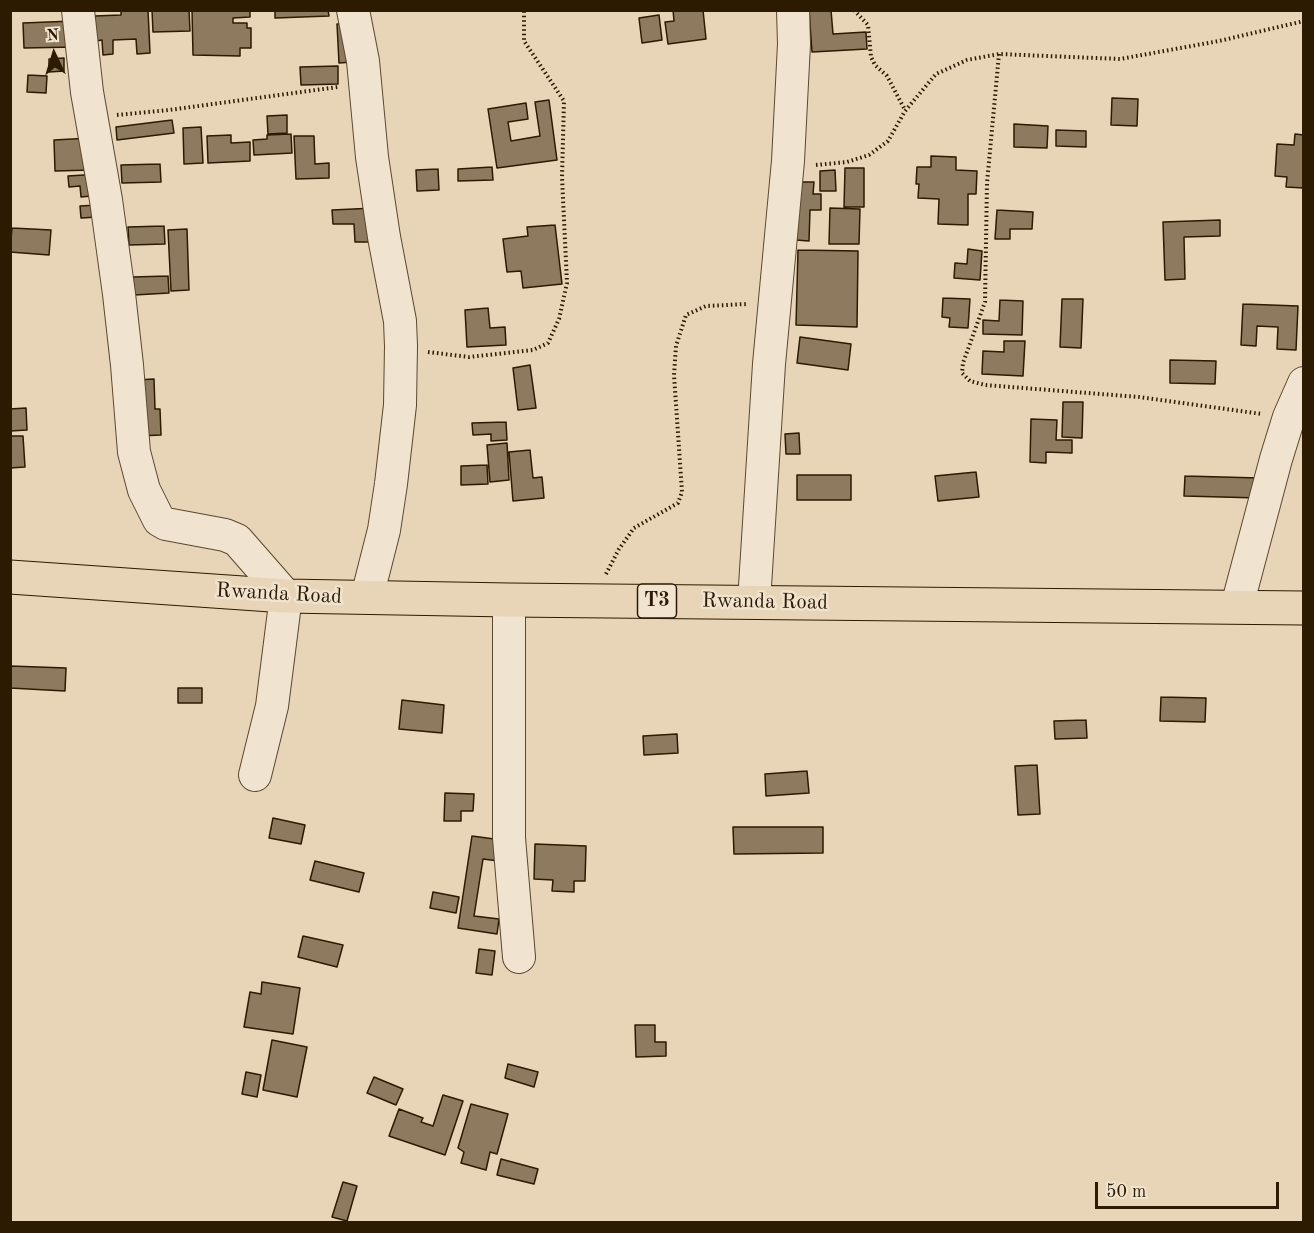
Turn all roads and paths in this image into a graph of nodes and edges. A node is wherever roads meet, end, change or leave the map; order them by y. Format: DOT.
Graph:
graph roads {
  1 [pos="78,10"];
  2 [pos="353,10"];
  3 [pos="524,10"];
  4 [pos="793,10"];
  5 [pos="854,10"];
  6 [pos="1304,21"];
  7 [pos="999,54"];
  8 [pos="365,83"];
  9 [pos="905,111"];
  10 [pos="92,117"];
  11 [pos="788,160"];
  12 [pos="775,301"];
  13 [pos="401,346"];
  14 [pos="1304,383"];
  15 [pos="1289,417"];
  16 [pos="10,577"];
  17 [pos="286,596"];
  18 [pos="367,597"];
  19 [pos="509,600"];
  20 [pos="592,601"];
  21 [pos="754,602"];
  22 [pos="1237,606"];
  23 [pos="1304,608"];
  24 [pos="255,775"];
  25 [pos="519,957"];
  1 -- 10 [label="street"];
  2 -- 8 [label="street"];
  3 -- 13 [label="path"];
  4 -- 11 [label="street"];
  5 -- 9 [label="path"];
  6 -- 7 [label="path"];
  7 -- 9 [label="path"];
  7 -- 15 [label="path"];
  8 -- 10 [label="path"];
  8 -- 13 [label="street"];
  9 -- 11 [label="path"];
  10 -- 17 [label="street"];
  11 -- 12 [label="street"];
  12 -- 20 [label="path"];
  12 -- 21 [label="street"];
  13 -- 18 [label="street"];
  14 -- 15 [label="street"];
  15 -- 22 [label="street"];
  16 -- 17 [label="highway, Rwanda Road / T3"];
  17 -- 18 [label="highway, Rwanda Road / T3"];
  17 -- 24 [label="street"];
  18 -- 19 [label="highway, Rwanda Road / T3"];
  19 -- 20 [label="highway, Rwanda Road / T3"];
  19 -- 25 [label="street"];
  20 -- 21 [label="highway, Rwanda Road / T3"];
  21 -- 22 [label="highway, Rwanda Road / T3"];
  22 -- 23 [label="highway, Rwanda Road / T3"];
}
